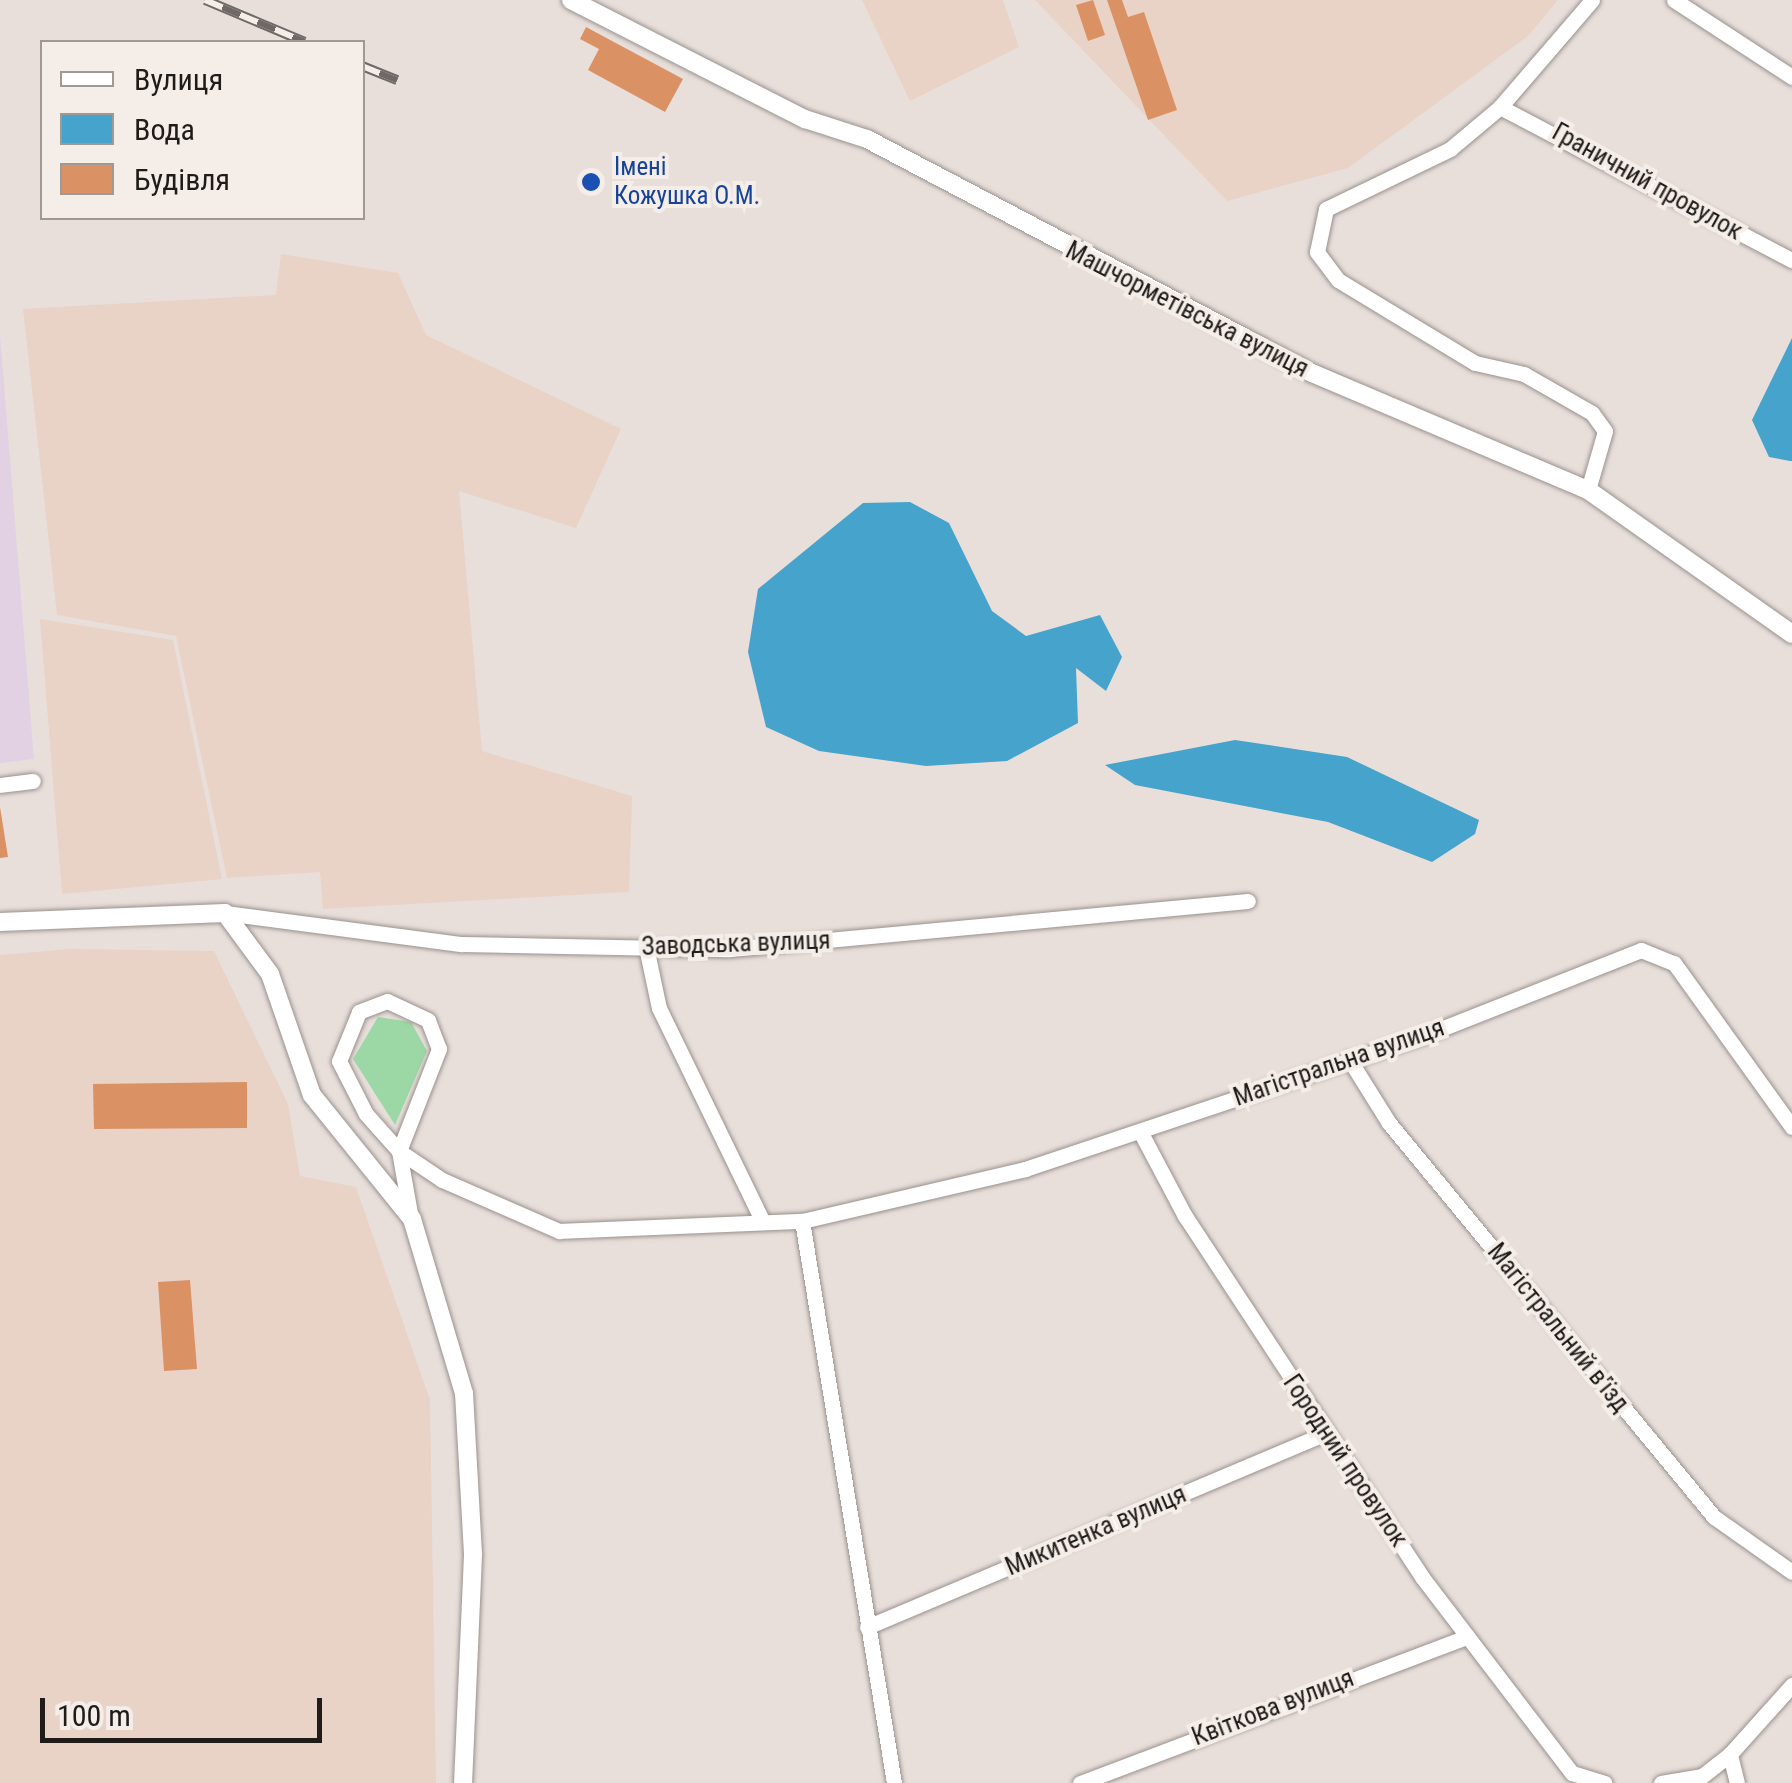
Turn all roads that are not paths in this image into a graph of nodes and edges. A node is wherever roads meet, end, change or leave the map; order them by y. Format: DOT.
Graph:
graph roads {
  1 [pos="571,0"];
  2 [pos="1592,0"];
  3 [pos="1674,0"];
  4 [pos="1792,77"];
  5 [pos="1500,107"];
  6 [pos="1792,260"];
  7 [pos="1588,490"];
  8 [pos="1792,634"];
  9 [pos="33,782"];
  10 [pos="0,784"];
  11 [pos="1248,901"];
  12 [pos="224,913"];
  13 [pos="0,922"];
  14 [pos="646,948"];
  15 [pos="1350,1059"];
  16 [pos="1792,1126"];
  17 [pos="1141,1133"];
  18 [pos="399,1151"];
  19 [pos="412,1219"];
  20 [pos="763,1222"];
  21 [pos="802,1222"];
  22 [pos="1324,1434"];
  23 [pos="1792,1572"];
  24 [pos="867,1627"];
  25 [pos="1467,1637"];
  26 [pos="1792,1685"];
  27 [pos="1730,1754"];
  28 [pos="462,1783"];
  29 [pos="894,1783"];
  30 [pos="1080,1783"];
  31 [pos="1604,1783"];
  32 [pos="1661,1783"];
  33 [pos="1737,1783"];
  1 -- 7 [label="street, Машчорметівська вулиця"];
  2 -- 5 [label="street"];
  3 -- 4 [label="street"];
  5 -- 6 [label="street, Граничний провулок"];
  5 -- 7 [label="street"];
  7 -- 8 [label="street, Машчорметівська вулиця"];
  9 -- 10 [label="street"];
  11 -- 14 [label="street, Заводська вулиця"];
  12 -- 13 [label="street, Заводська вулиця"];
  12 -- 14 [label="street, Заводська вулиця"];
  12 -- 19 [label="street"];
  14 -- 20 [label="street"];
  15 -- 16 [label="street, Магістральна вулиця"];
  15 -- 17 [label="street, Магістральна вулиця"];
  15 -- 23 [label="street, Магістральний в'їзд"];
  17 -- 21 [label="street, Магістральна вулиця"];
  17 -- 22 [label="street, Городний провулок"];
  18 -- 18 [label="street"];
  18 -- 19 [label="street"];
  18 -- 20 [label="street, Магістральна вулиця"];
  19 -- 28 [label="street"];
  20 -- 21 [label="street, Магістральна вулиця"];
  21 -- 24 [label="street"];
  22 -- 24 [label="street, Микитенка вулиця"];
  22 -- 25 [label="street, Городний провулок"];
  24 -- 29 [label="street"];
  25 -- 30 [label="street, Квіткова вулиця"];
  25 -- 31 [label="street, Городний провулок"];
  26 -- 27 [label="street"];
  27 -- 32 [label="street"];
  27 -- 33 [label="street"];
}
